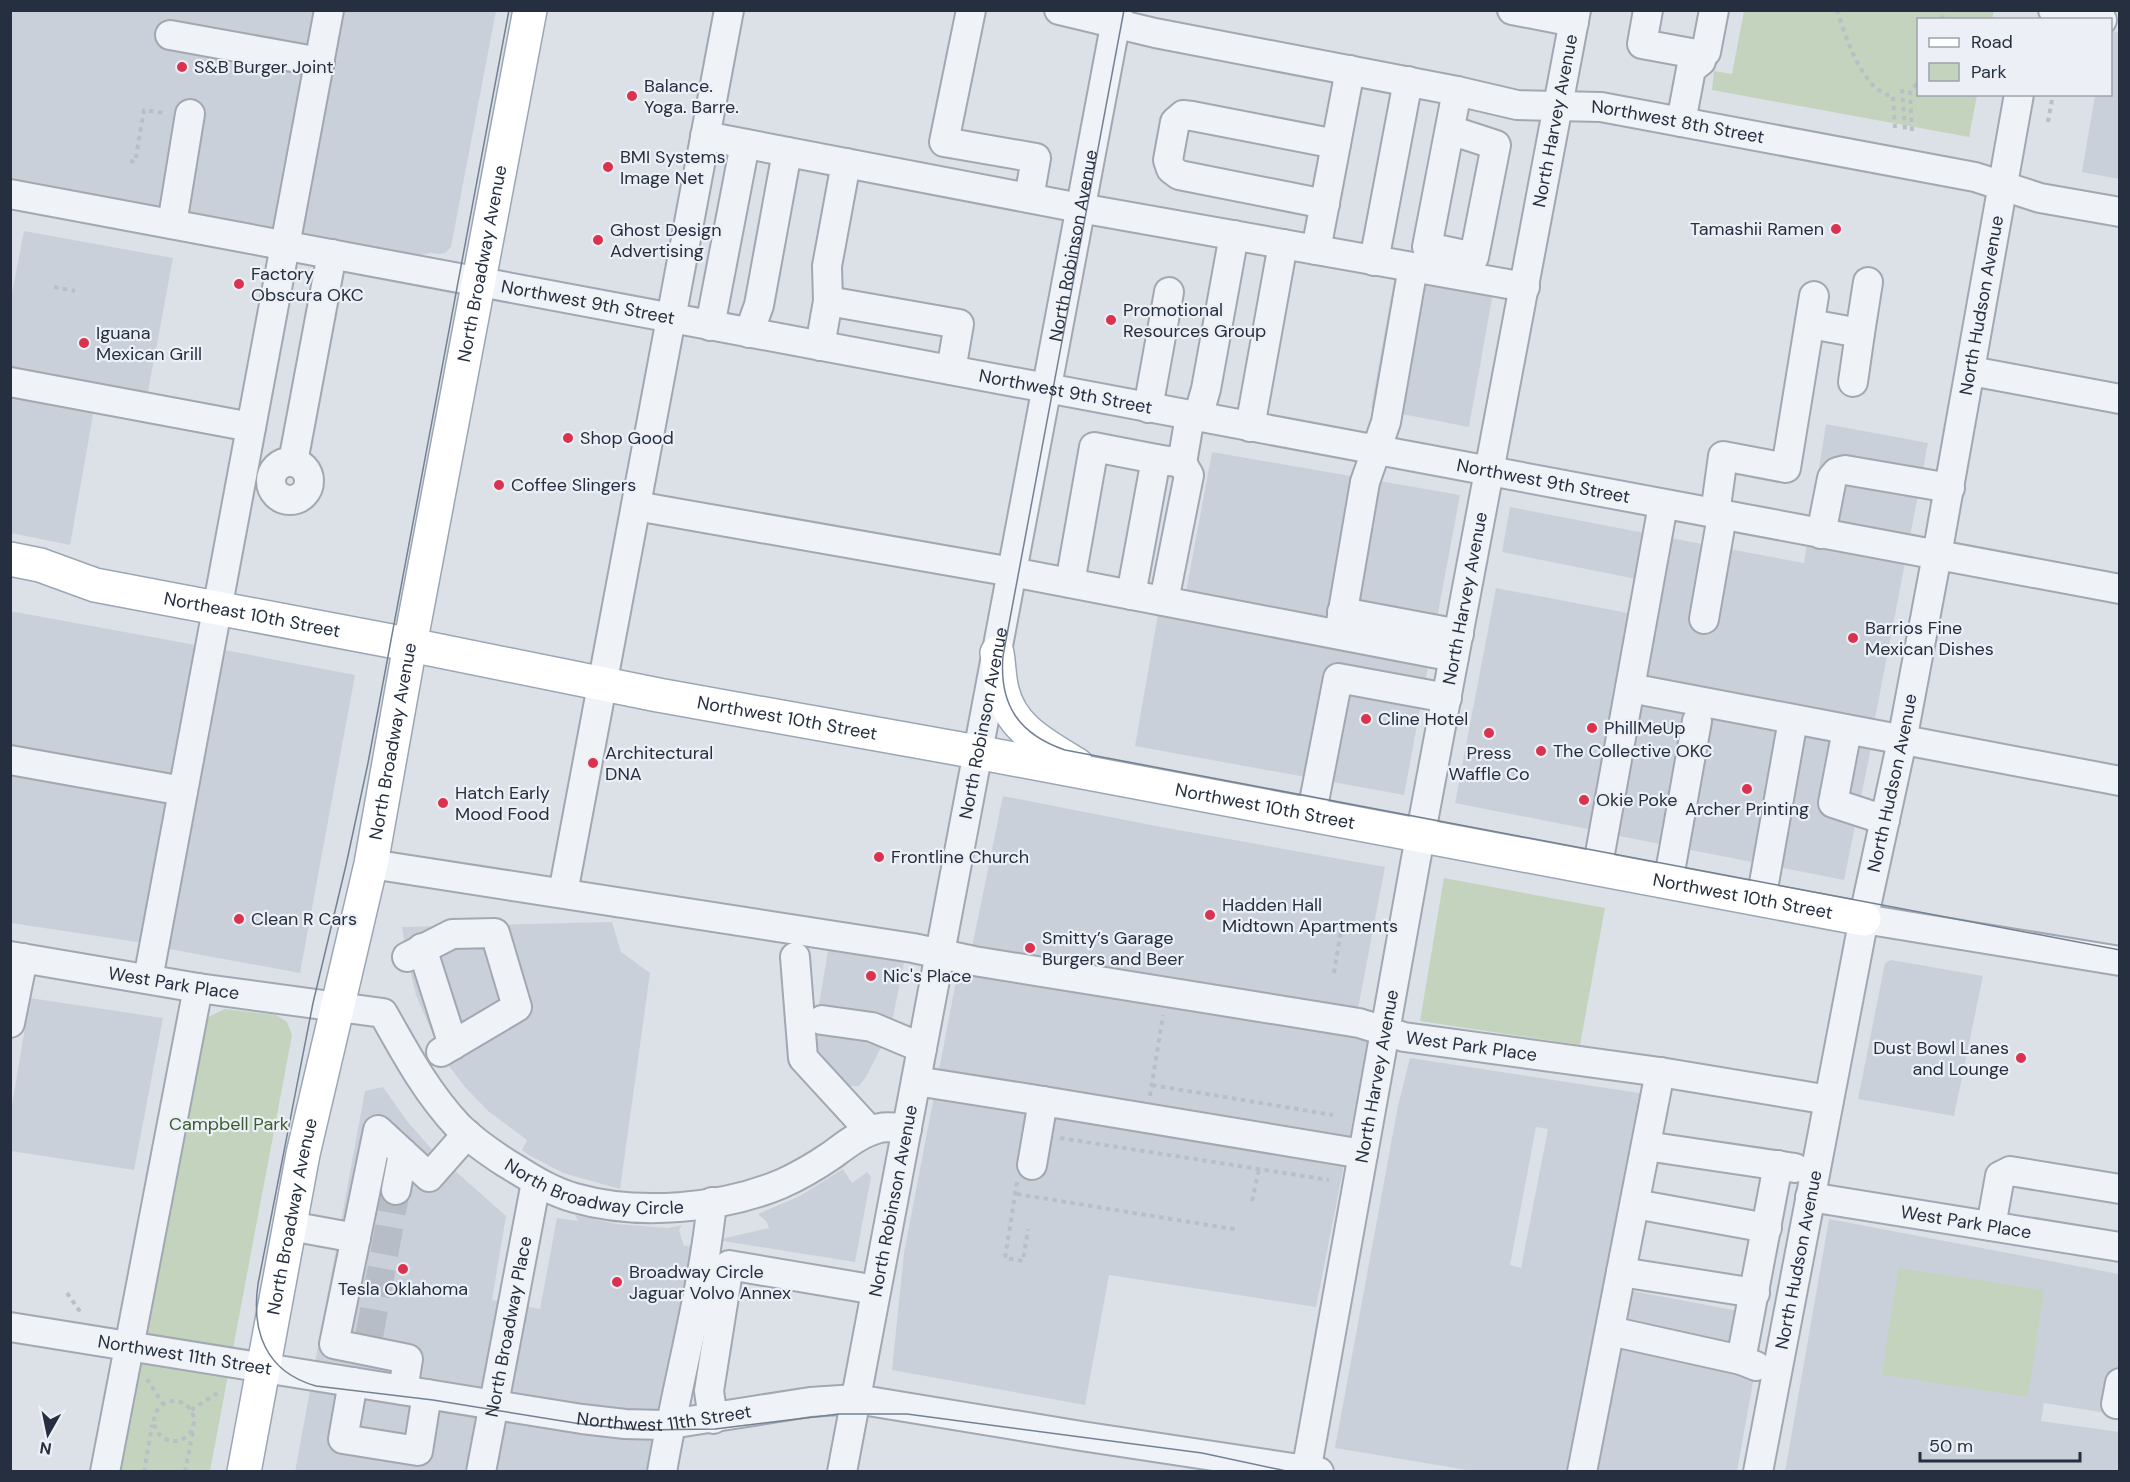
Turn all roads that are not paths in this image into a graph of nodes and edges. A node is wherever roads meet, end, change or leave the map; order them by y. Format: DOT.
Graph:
graph roads {
  1 [pos="329,10"];
  2 [pos="530,10"];
  3 [pos="729,10"];
  4 [pos="971,10"];
  5 [pos="1059,10"];
  6 [pos="1512,10"];
  7 [pos="1648,10"];
  8 [pos="1714,10"];
  9 [pos="2053,10"];
  10 [pos="1575,16"];
  11 [pos="1117,17"];
  12 [pos="2092,18"];
  13 [pos="170,35"];
  14 [pos="1702,58"];
  15 [pos="320,62"];
  16 [pos="1350,70"];
  17 [pos="1408,81"];
  18 [pos="1457,91"];
  19 [pos="2019,96"];
  20 [pos="1504,102"];
  21 [pos="1558,106"];
  22 [pos="190,114"];
  23 [pos="1689,124"];
  24 [pos="1450,130"];
  25 [pos="705,136"];
  26 [pos="745,144"];
  27 [pos="1336,144"];
  28 [pos="1496,145"];
  29 [pos="787,152"];
  30 [pos="846,163"];
  31 [pos="2004,186"];
  32 [pos="10,194"];
  33 [pos="1029,198"];
  34 [pos="1325,204"];
  35 [pos="1080,208"];
  36 [pos="2120,212"];
  37 [pos="172,224"];
  38 [pos="1234,235"];
  39 [pos="1283,244"];
  40 [pos="285,246"];
  41 [pos="1316,250"];
  42 [pos="333,255"];
  43 [pos="1374,261"];
  44 [pos="1413,267"];
  45 [pos="478,282"];
  46 [pos="1868,282"];
  47 [pos="1525,287"];
  48 [pos="1169,292"];
  49 [pos="1814,296"];
  50 [pos="828,301"];
  51 [pos="671,319"];
  52 [pos="1810,324"];
  53 [pos="710,326"];
  54 [pos="750,333"];
  55 [pos="1860,333"];
  56 [pos="820,346"];
  57 [pos="951,370"];
  58 [pos="1971,371"];
  59 [pos="10,382"];
  60 [pos="1853,382"];
  61 [pos="1046,388"];
  62 [pos="2120,399"];
  63 [pos="1148,408"];
  64 [pos="1194,416"];
  65 [pos="251,427"];
  66 [pos="1250,427"];
  67 [pos="1376,450"];
  68 [pos="1169,461"];
  69 [pos="243,472"];
  70 [pos="1489,472"];
  71 [pos="1950,488"];
  72 [pos="1663,505"];
  73 [pos="636,506"];
  74 [pos="1718,515"];
  75 [pos="1821,534"];
  76 [pos="1937,555"];
  77 [pos="10,559"];
  78 [pos="1012,572"];
  79 [pos="10,582"];
  80 [pos="1070,583"];
  81 [pos="95,585"];
  82 [pos="2120,590"];
  83 [pos="1131,595"];
  84 [pos="1164,601"];
  85 [pos="218,609"];
  86 [pos="1704,619"];
  87 [pos="1340,623"];
  88 [pos="410,645"];
  89 [pos="1457,645"];
  90 [pos="997,653"];
  91 [pos="603,684"];
  92 [pos="1630,688"];
  93 [pos="1447,698"];
  94 [pos="1793,720"];
  95 [pos="1697,721"];
  96 [pos="1847,730"];
  97 [pos="1902,741"];
  98 [pos="977,753"];
  99 [pos="10,760"];
  100 [pos="1094,775"];
  101 [pos="2120,781"];
  102 [pos="183,791"];
  103 [pos="1311,817"];
  104 [pos="1885,820"];
  105 [pos="1421,837"];
  106 [pos="371,864"];
  107 [pos="1597,870"];
  108 [pos="1668,883"];
  109 [pos="563,893"];
  110 [pos="1761,900"];
  111 [pos="1864,920"];
  112 [pos="414,952"];
  113 [pos="940,954"];
  114 [pos="17,957"];
  115 [pos="795,957"];
  116 [pos="2120,961"];
  117 [pos="148,979"];
  118 [pos="198,988"];
  119 [pos="337,1006"];
  120 [pos="822,1020"];
  121 [pos="10,1023"];
  122 [pos="1386,1032"];
  123 [pos="922,1048"];
  124 [pos="1660,1072"];
  125 [pos="916,1081"];
  126 [pos="1829,1100"];
  127 [pos="1043,1101"];
  128 [pos="907,1129"];
  129 [pos="870,1131"];
  130 [pos="467,1134"];
  131 [pos="1646,1146"];
  132 [pos="403,1153"];
  133 [pos="1363,1154"];
  134 [pos="1032,1165"];
  135 [pos="1778,1165"];
  136 [pos="536,1182"];
  137 [pos="1813,1184"];
  138 [pos="2120,1189"];
  139 [pos="396,1190"];
  140 [pos="712,1202"];
  141 [pos="1635,1204"];
  142 [pos="290,1226"];
  143 [pos="1991,1226"];
  144 [pos="1767,1228"];
  145 [pos="356,1238"];
  146 [pos="708,1245"];
  147 [pos="2120,1247"];
  148 [pos="729,1265"];
  149 [pos="1622,1272"];
  150 [pos="876,1290"];
  151 [pos="1755,1293"];
  152 [pos="10,1327"];
  153 [pos="1610,1332"];
  154 [pos="129,1346"];
  155 [pos="1741,1360"];
  156 [pos="264,1366"];
  157 [pos="1776,1369"];
  158 [pos="353,1382"];
  159 [pos="2120,1383"];
  160 [pos="676,1391"];
  161 [pos="709,1391"];
  162 [pos="415,1392"];
  163 [pos="856,1399"];
  164 [pos="493,1404"];
  165 [pos="2120,1404"];
  166 [pos="713,1419"];
  167 [pos="669,1425"];
  168 [pos="1310,1471"];
  169 [pos="105,1472"];
  170 [pos="244,1472"];
  171 [pos="481,1472"];
  172 [pos="662,1472"];
  173 [pos="842,1472"];
  174 [pos="1582,1472"];
  175 [pos="1758,1472"];
  1 -- 15 [label="street"];
  2 -- 45 [label="main road, North Broadway Avenue"];
  3 -- 25 [label="street"];
  4 -- 33 [label="street"];
  5 -- 11 [label="street, Northwest 8th Street"];
  6 -- 10 [label="street"];
  7 -- 14 [label="street"];
  8 -- 14 [label="street"];
  9 -- 12 [label="street"];
  10 -- 21 [label="street, North Harvey Avenue"];
  11 -- 16 [label="street, Northwest 8th Street"];
  11 -- 35 [label="street, North Robinson Avenue"];
  13 -- 15 [label="street"];
  14 -- 23 [label="street"];
  15 -- 40 [label="street"];
  16 -- 17 [label="street, Northwest 8th Street"];
  16 -- 27 [label="street"];
  17 -- 18 [label="street, Northwest 8th Street"];
  17 -- 43 [label="street"];
  18 -- 20 [label="street, Northwest 8th Street"];
  18 -- 24 [label="street"];
  19 -- 31 [label="street, North Hudson Avenue"];
  20 -- 21 [label="street, Northwest 8th Street"];
  20 -- 28 [label="street"];
  21 -- 23 [label="street, Northwest 8th Street"];
  21 -- 47 [label="street, North Harvey Avenue"];
  22 -- 37 [label="street"];
  23 -- 31 [label="street, Northwest 8th Street"];
  24 -- 28 [label="street"];
  24 -- 28 [label="street"];
  25 -- 26 [label="street"];
  25 -- 51 [label="street"];
  26 -- 29 [label="street"];
  26 -- 53 [label="street"];
  27 -- 34 [label="street"];
  27 -- 34 [label="street"];
  29 -- 30 [label="street"];
  29 -- 54 [label="street"];
  30 -- 33 [label="street"];
  30 -- 50 [label="street"];
  31 -- 36 [label="street, Northwest 8th Street"];
  31 -- 58 [label="street, North Hudson Avenue"];
  32 -- 37 [label="street, Northwest 9th Street"];
  33 -- 35 [label="street"];
  34 -- 41 [label="street"];
  35 -- 38 [label="street"];
  35 -- 61 [label="street, North Robinson Avenue"];
  37 -- 40 [label="street, Northwest 9th Street"];
  38 -- 39 [label="street"];
  38 -- 64 [label="street"];
  39 -- 41 [label="street"];
  39 -- 66 [label="street"];
  40 -- 42 [label="street, Northwest 9th Street"];
  40 -- 65 [label="street"];
  41 -- 43 [label="street"];
  42 -- 45 [label="street, Northwest 9th Street"];
  42 -- 69 [label="street"];
  43 -- 44 [label="street"];
  44 -- 47 [label="street"];
  44 -- 67 [label="street"];
  45 -- 51 [label="street, Northwest 9th Street"];
  45 -- 88 [label="main road, North Broadway Avenue"];
  46 -- 55 [label="street"];
  47 -- 70 [label="street, North Harvey Avenue"];
  48 -- 63 [label="street"];
  49 -- 52 [label="street"];
  50 -- 56 [label="street"];
  50 -- 57 [label="street"];
  51 -- 53 [label="street, Northwest 9th Street"];
  51 -- 73 [label="street"];
  52 -- 55 [label="street"];
  52 -- 74 [label="street"];
  53 -- 54 [label="street, Northwest 9th Street"];
  54 -- 56 [label="street, Northwest 9th Street"];
  55 -- 60 [label="street"];
  56 -- 57 [label="street, Northwest 9th Street"];
  57 -- 61 [label="street, Northwest 9th Street"];
  58 -- 62 [label="street"];
  58 -- 71 [label="street, North Hudson Avenue"];
  59 -- 65 [label="street"];
  61 -- 63 [label="street, Northwest 9th Street"];
  61 -- 78 [label="street, North Robinson Avenue"];
  63 -- 64 [label="street, Northwest 9th Street"];
  64 -- 66 [label="street, Northwest 9th Street"];
  64 -- 68 [label="street"];
  65 -- 69 [label="street"];
  66 -- 67 [label="street, Northwest 9th Street"];
  67 -- 70 [label="street, Northwest 9th Street"];
  67 -- 87 [label="street"];
  68 -- 80 [label="street"];
  68 -- 83 [label="street"];
  68 -- 84 [label="street"];
  69 -- 85 [label="street"];
  70 -- 72 [label="street, Northwest 9th Street"];
  70 -- 89 [label="street, North Harvey Avenue"];
  71 -- 75 [label="street"];
  71 -- 76 [label="street, North Hudson Avenue"];
  72 -- 74 [label="street, Northwest 9th Street"];
  72 -- 92 [label="street"];
  73 -- 78 [label="street"];
  73 -- 91 [label="street"];
  74 -- 75 [label="street, Northwest 9th Street"];
  74 -- 86 [label="street"];
  75 -- 76 [label="street, Northwest 9th Street"];
  76 -- 82 [label="street, Northwest 9th Street"];
  76 -- 97 [label="street, North Hudson Avenue"];
  77 -- 81 [label="main road, Northeast 10th Street"];
  78 -- 80 [label="street"];
  78 -- 90 [label="street, North Robinson Avenue"];
  79 -- 81 [label="main road, Northeast 10th Street"];
  80 -- 83 [label="street"];
  81 -- 85 [label="main road, Northeast 10th Street"];
  83 -- 84 [label="street"];
  84 -- 87 [label="street"];
  85 -- 88 [label="main road, Northeast 10th Street"];
  85 -- 102 [label="street"];
  87 -- 89 [label="street"];
  88 -- 91 [label="main road, Northwest 10th Street"];
  88 -- 106 [label="main road, North Broadway Avenue"];
  89 -- 93 [label="street, North Harvey Avenue"];
  90 -- 98 [label="street, North Robinson Avenue"];
  90 -- 100 [label="main road"];
  91 -- 98 [label="main road, Northwest 10th Street"];
  91 -- 109 [label="street"];
  92 -- 94 [label="street"];
  92 -- 107 [label="street"];
  93 -- 103 [label="street"];
  93 -- 105 [label="street, North Harvey Avenue"];
  94 -- 96 [label="street"];
  94 -- 110 [label="street"];
  95 -- 108 [label="street"];
  96 -- 97 [label="street"];
  96 -- 104 [label="street"];
  97 -- 101 [label="street"];
  97 -- 104 [label="street, North Hudson Avenue"];
  98 -- 100 [label="main road, Northwest 10th Street"];
  98 -- 113 [label="street, North Robinson Avenue"];
  99 -- 102 [label="street"];
  100 -- 103 [label="main road, Northwest 10th Street"];
  102 -- 117 [label="street"];
  103 -- 105 [label="main road, Northwest 10th Street"];
  104 -- 111 [label="street, North Hudson Avenue"];
  105 -- 107 [label="main road, Northwest 10th Street"];
  105 -- 122 [label="street, North Harvey Avenue"];
  106 -- 109 [label="street, West Park Place"];
  106 -- 119 [label="main road, North Broadway Avenue"];
  107 -- 108 [label="main road, Northwest 10th Street"];
  108 -- 110 [label="main road, Northwest 10th Street"];
  109 -- 113 [label="street, West Park Place"];
  110 -- 111 [label="main road, Northwest 10th Street"];
  111 -- 116 [label="street, Northwest 10th Street"];
  111 -- 126 [label="street, North Hudson Avenue"];
  112 -- 112 [label="street"];
  113 -- 122 [label="street, West Park Place"];
  113 -- 123 [label="street, North Robinson Avenue"];
  114 -- 117 [label="street, West Park Place"];
  114 -- 121 [label="street"];
  115 -- 129 [label="street"];
  117 -- 118 [label="street, West Park Place"];
  118 -- 119 [label="street, West Park Place"];
  118 -- 154 [label="street"];
  119 -- 130 [label="street, North Broadway Circle"];
  119 -- 142 [label="main road, North Broadway Avenue"];
  120 -- 123 [label="street"];
  122 -- 124 [label="street, West Park Place"];
  122 -- 133 [label="street, North Harvey Avenue"];
  123 -- 125 [label="street, North Robinson Avenue"];
  124 -- 126 [label="street, West Park Place"];
  124 -- 131 [label="street"];
  125 -- 127 [label="street"];
  125 -- 128 [label="street, North Robinson Avenue"];
  126 -- 137 [label="street, North Hudson Avenue"];
  127 -- 133 [label="street"];
  127 -- 134 [label="street"];
  128 -- 129 [label="street, North Broadway Circle"];
  128 -- 150 [label="street, North Robinson Avenue"];
  129 -- 140 [label="street, North Broadway Circle"];
  130 -- 132 [label="street"];
  130 -- 136 [label="street, North Broadway Circle"];
  131 -- 135 [label="street, West Park Place"];
  131 -- 141 [label="street"];
  132 -- 139 [label="street"];
  132 -- 145 [label="street"];
  133 -- 168 [label="street, North Harvey Avenue"];
  135 -- 137 [label="street, West Park Place"];
  135 -- 144 [label="street"];
  136 -- 140 [label="street, North Broadway Circle"];
  136 -- 164 [label="street, North Broadway Place"];
  137 -- 143 [label="street, West Park Place"];
  137 -- 157 [label="street, North Hudson Avenue"];
  138 -- 143 [label="street"];
  140 -- 146 [label="street"];
  141 -- 144 [label="street"];
  141 -- 149 [label="street"];
  142 -- 145 [label="street"];
  142 -- 156 [label="main road, North Broadway Avenue"];
  143 -- 147 [label="street, West Park Place"];
  144 -- 151 [label="street"];
  145 -- 162 [label="street"];
  146 -- 148 [label="street"];
  146 -- 160 [label="street"];
  148 -- 150 [label="street"];
  148 -- 161 [label="street"];
  149 -- 151 [label="street"];
  149 -- 153 [label="street"];
  150 -- 163 [label="street, North Robinson Avenue"];
  151 -- 155 [label="street"];
  152 -- 154 [label="street, Northwest 11th Street"];
  153 -- 155 [label="street"];
  153 -- 174 [label="street"];
  154 -- 156 [label="street, Northwest 11th Street"];
  154 -- 169 [label="street"];
  155 -- 157 [label="street"];
  156 -- 158 [label="street, Northwest 11th Street"];
  156 -- 170 [label="main road, North Broadway Avenue"];
  157 -- 175 [label="street, North Hudson Avenue"];
  158 -- 162 [label="street, Northwest 11th Street"];
  158 -- 162 [label="street"];
  159 -- 165 [label="street"];
  160 -- 161 [label="street"];
  160 -- 167 [label="street"];
  161 -- 166 [label="street"];
  162 -- 164 [label="street, Northwest 11th Street"];
  163 -- 166 [label="street, Northwest 11th Street"];
  163 -- 168 [label="street, Northwest 11th Street"];
  163 -- 173 [label="street, North Robinson Avenue"];
  164 -- 167 [label="street, Northwest 11th Street"];
  164 -- 171 [label="street, North Broadway Place"];
  166 -- 167 [label="street, Northwest 11th Street"];
  167 -- 172 [label="street"];
}
